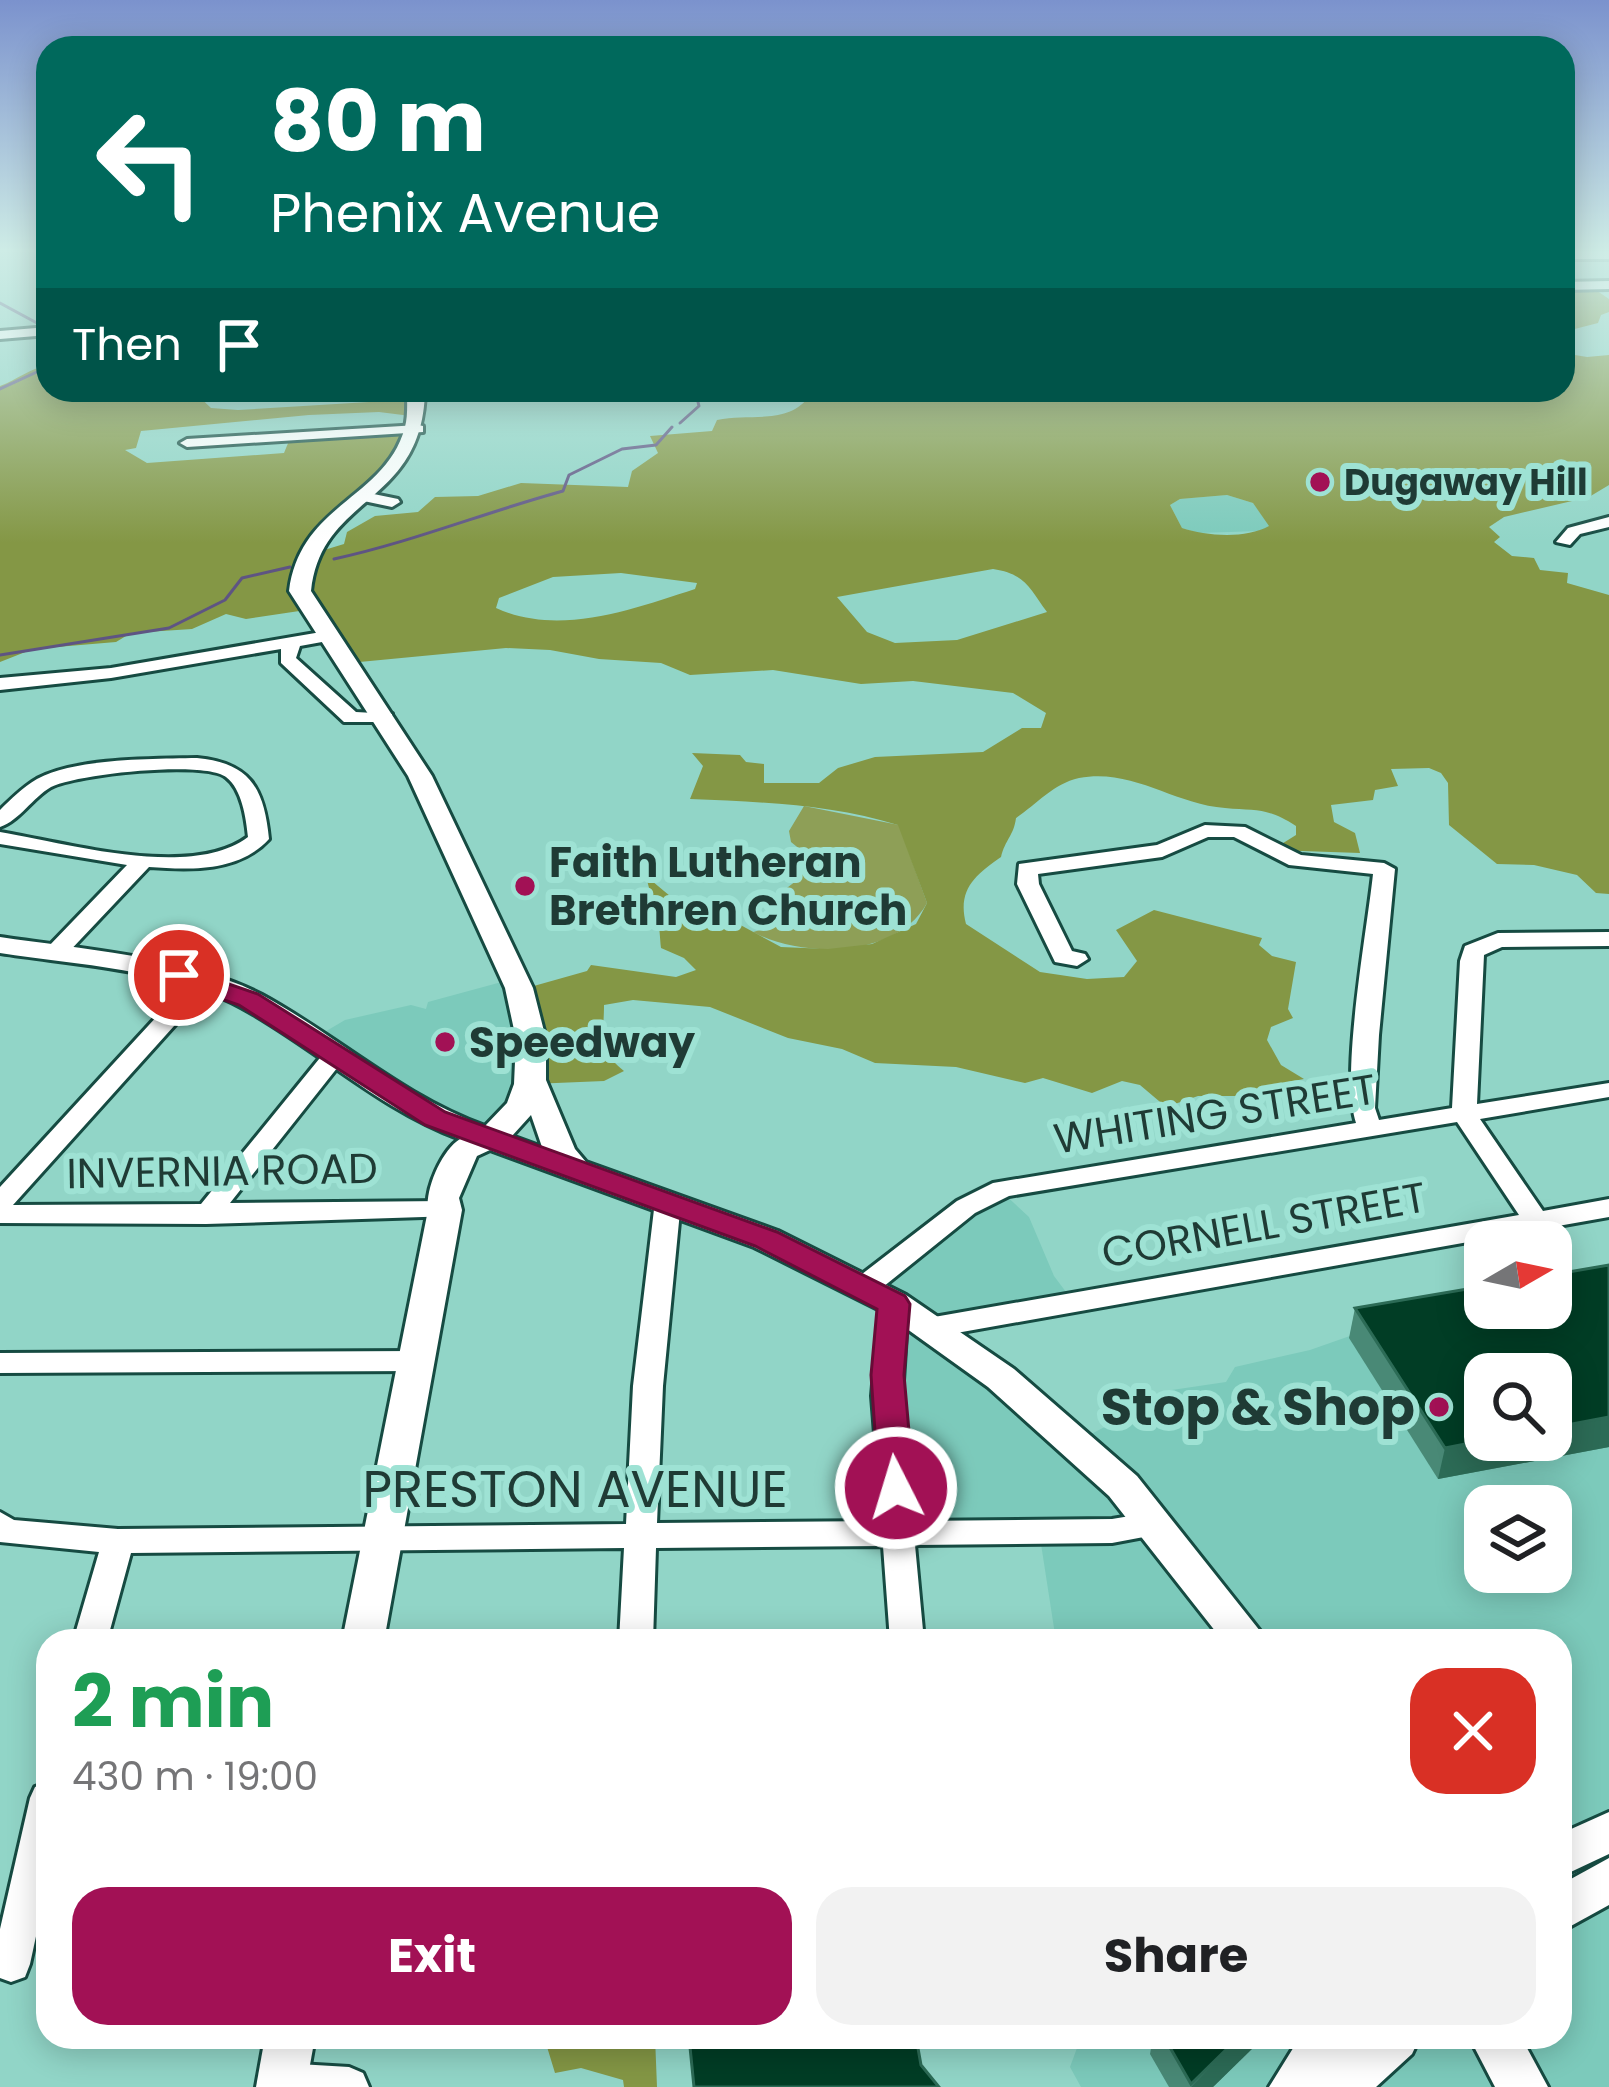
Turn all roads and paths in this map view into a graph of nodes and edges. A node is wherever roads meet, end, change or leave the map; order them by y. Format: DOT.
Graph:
graph roads {
  1 [pos="417,402"];
  2 [pos="418,429"];
  3 [pos="187,442"];
  4 [pos="364,497"];
  5 [pos="392,502"];
  6 [pos="1609,522"];
  7 [pos="1564,542"];
  8 [pos="327,636"];
  9 [pos="292,641"];
  10 [pos="0,684"];
  11 [pos="386,718"];
  12 [pos="0,821"];
  13 [pos="0,838"];
  14 [pos="145,859"];
  15 [pos="1609,938"];
  16 [pos="0,946"];
  17 [pos="55,953"];
  18 [pos="1077,958"];
  19 [pos="202,981"];
  20 [pos="337,1053"];
  21 [pos="533,1084"];
  22 [pos="1609,1090"];
  23 [pos="1465,1114"];
  24 [pos="1370,1129"];
  25 [pos="490,1141"];
  26 [pos="575,1170"];
  27 [pos="668,1201"];
  28 [pos="0,1203"];
  29 [pos="1609,1208"];
  30 [pos="445,1210"];
  31 [pos="0,1214"];
  32 [pos="206,1214"];
  33 [pos="1536,1220"];
  34 [pos="879,1296"];
  35 [pos="934,1327"];
  36 [pos="417,1361"];
  37 [pos="0,1363"];
  38 [pos="0,1524"];
  39 [pos="1154,1524"];
  40 [pos="900,1533"];
  41 [pos="641,1537"];
  42 [pos="382,1538"];
  43 [pos="118,1541"];
  44 [pos="93,1629"];
  45 [pos="365,1629"];
  46 [pos="637,1629"];
  47 [pos="906,1629"];
  48 [pos="1237,1629"];
  49 [pos="36,1852"];
  50 [pos="1589,1861"];
  51 [pos="1572,1890"];
  52 [pos="11,1964"];
  53 [pos="1321,2049"];
  54 [pos="1382,2049"];
  55 [pos="1501,2049"];
  56 [pos="284,2069"];
  57 [pos="349,2087"];
  58 [pos="1294,2087"];
  59 [pos="1339,2087"];
  60 [pos="1523,2087"];
  1 -- 2 [label="main road"];
  2 -- 3 [label="street"];
  2 -- 4 [label="main road"];
  4 -- 5 [label="street"];
  4 -- 8 [label="main road"];
  6 -- 7 [label="street"];
  8 -- 9 [label="street"];
  8 -- 11 [label="main road"];
  9 -- 10 [label="street"];
  9 -- 11 [label="street"];
  11 -- 21 [label="main road"];
  12 -- 14 [label="street"];
  13 -- 14 [label="street"];
  14 -- 17 [label="street"];
  15 -- 23 [label="street"];
  16 -- 17 [label="main road"];
  17 -- 19 [label="main road"];
  18 -- 24 [label="street"];
  19 -- 20 [label="main road"];
  19 -- 28 [label="street"];
  20 -- 25 [label="main road"];
  20 -- 32 [label="street"];
  21 -- 25 [label="main road"];
  21 -- 26 [label="main road"];
  22 -- 23 [label="street, WHITING STREET"];
  23 -- 24 [label="street, WHITING STREET"];
  23 -- 33 [label="street"];
  24 -- 34 [label="street, WHITING STREET"];
  25 -- 26 [label="main road"];
  25 -- 30 [label="main road"];
  26 -- 27 [label="main road"];
  27 -- 34 [label="main road"];
  27 -- 41 [label="street"];
  29 -- 33 [label="street, CORNELL STREET"];
  30 -- 32 [label="street, INVERNIA ROAD"];
  30 -- 36 [label="main road"];
  31 -- 32 [label="street, INVERNIA ROAD"];
  33 -- 35 [label="street, CORNELL STREET"];
  34 -- 35 [label="main road"];
  34 -- 40 [label="street"];
  35 -- 39 [label="main road"];
  36 -- 37 [label="street"];
  36 -- 42 [label="main road"];
  38 -- 43 [label="street, PRESTON AVENUE"];
  39 -- 40 [label="street, PRESTON AVENUE"];
  39 -- 48 [label="main road"];
  40 -- 41 [label="street, PRESTON AVENUE"];
  40 -- 47 [label="street"];
  41 -- 42 [label="street, PRESTON AVENUE"];
  41 -- 46 [label="street"];
  42 -- 43 [label="street, PRESTON AVENUE"];
  42 -- 45 [label="main road"];
  43 -- 44 [label="street"];
  49 -- 52 [label="street"];
  50 -- 51 [label="main road"];
  53 -- 58 [label="main road"];
  54 -- 59 [label="main road"];
  55 -- 60 [label="main road"];
  56 -- 57 [label="street"];
}
